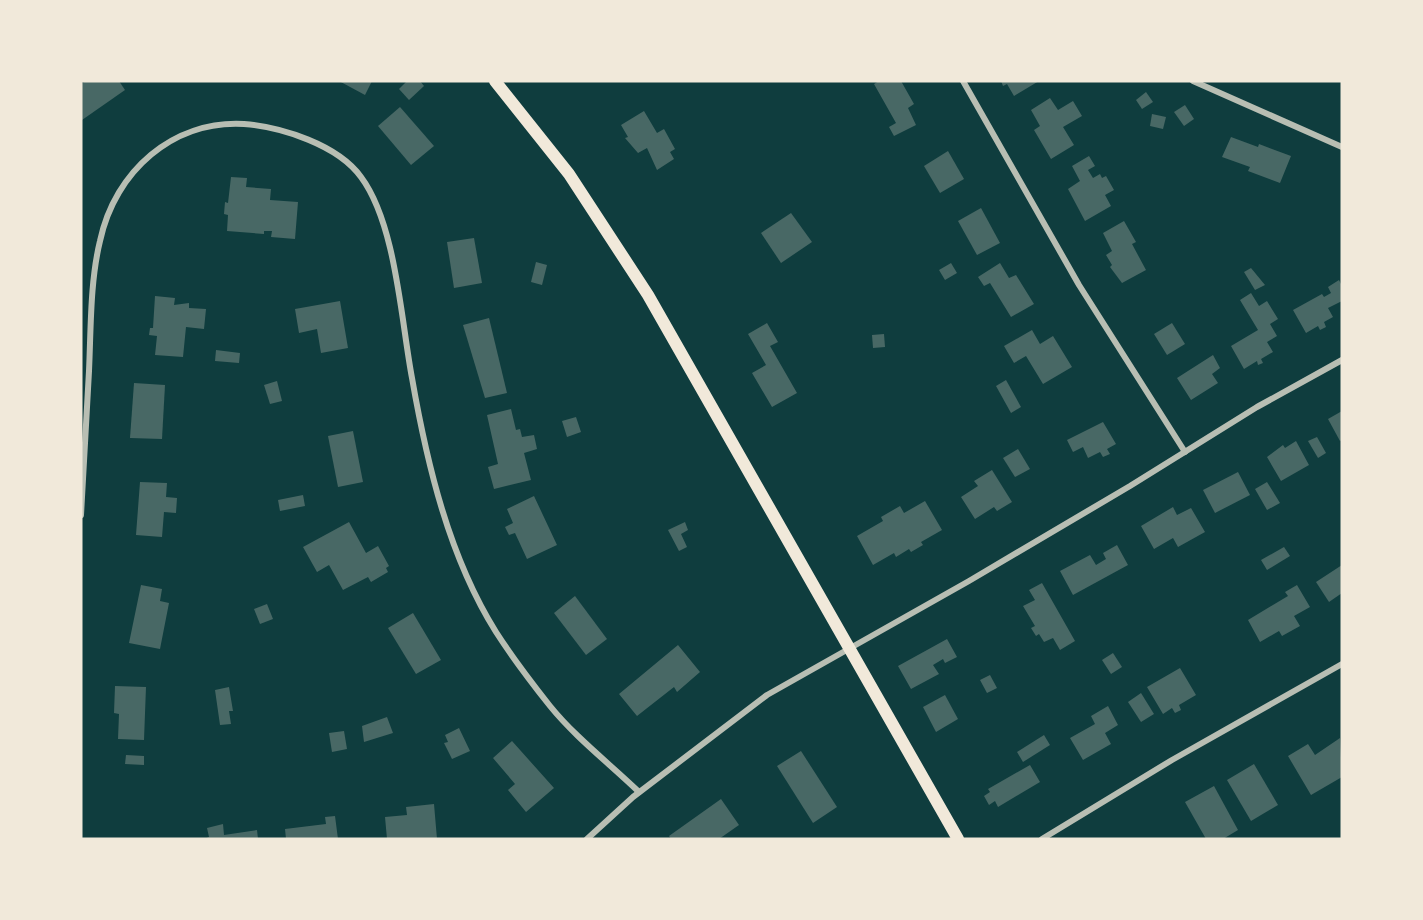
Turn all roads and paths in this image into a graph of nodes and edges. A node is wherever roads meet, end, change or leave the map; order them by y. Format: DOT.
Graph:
graph roads {
  1 [pos="495,81"];
  2 [pos="963,81"];
  3 [pos="1192,81"];
  4 [pos="1342,147"];
  5 [pos="1342,360"];
  6 [pos="1185,452"];
  7 [pos="81,515"];
  8 [pos="849,650"];
  9 [pos="1342,664"];
  10 [pos="639,792"];
  11 [pos="587,839"];
  12 [pos="958,839"];
  13 [pos="1042,839"];
  1 -- 8 [label="main road"];
  2 -- 6 [label="street"];
  3 -- 4 [label="street"];
  5 -- 6 [label="street"];
  6 -- 8 [label="street"];
  7 -- 10 [label="street"];
  8 -- 10 [label="street"];
  8 -- 12 [label="main road"];
  9 -- 13 [label="street"];
  10 -- 11 [label="street"];
}
